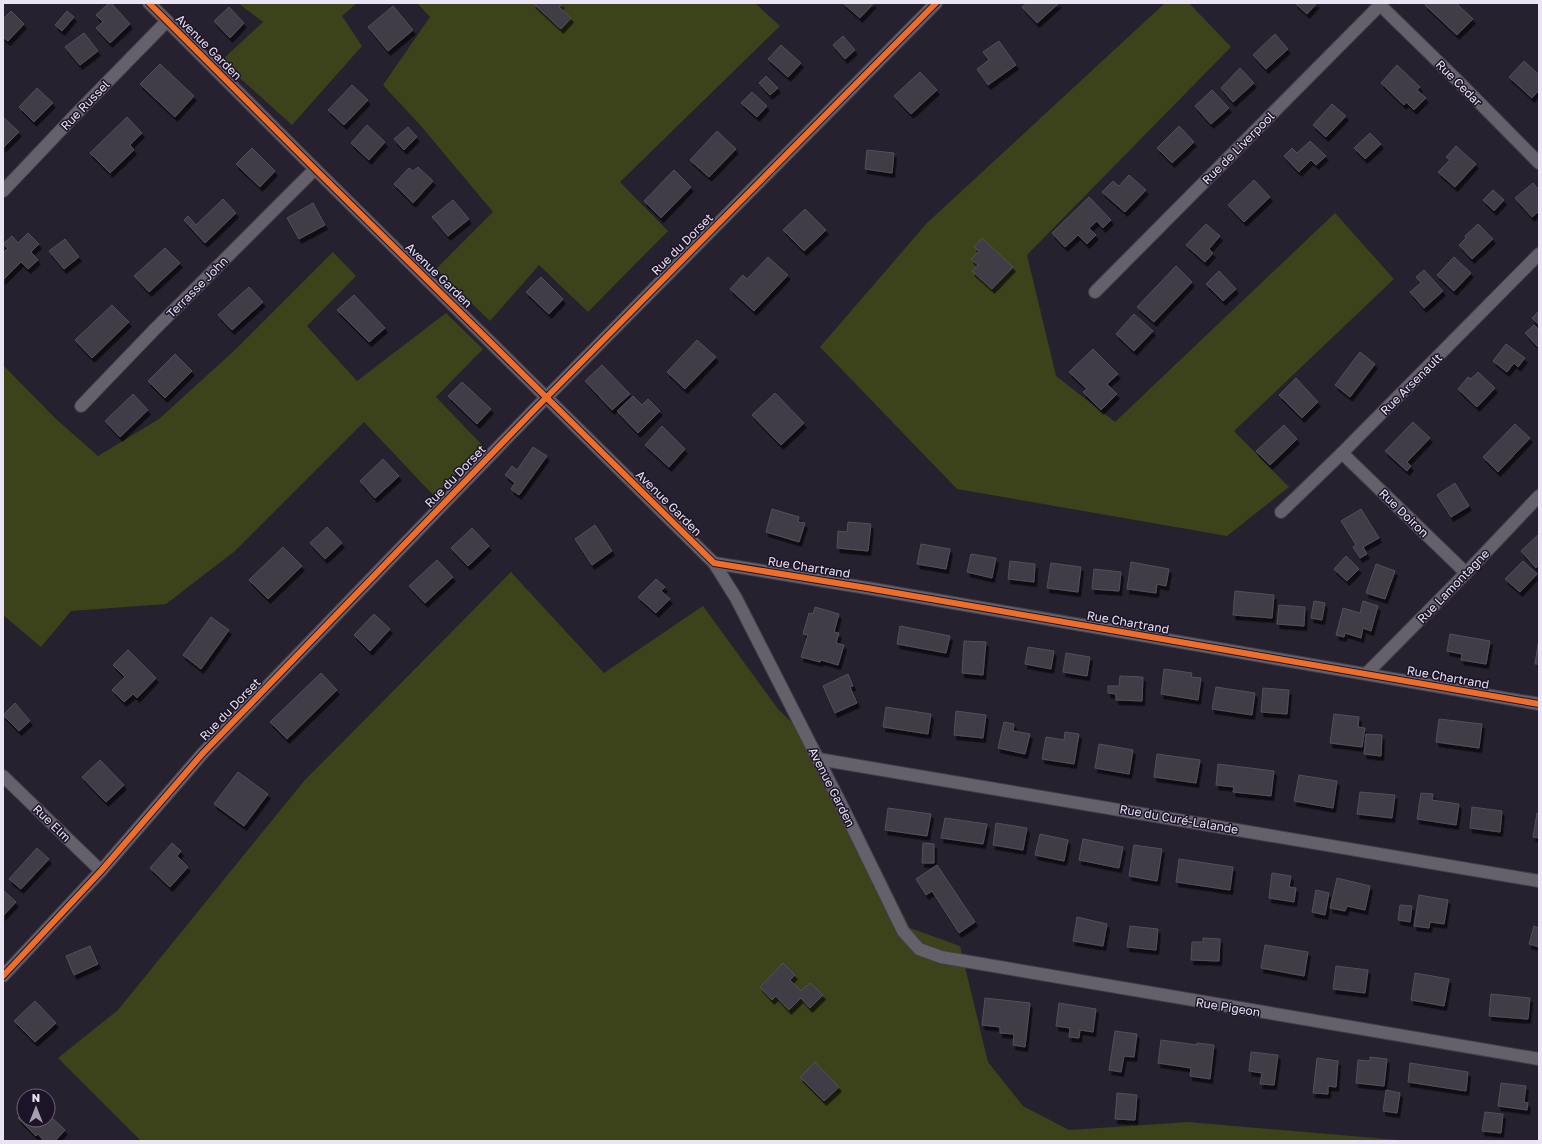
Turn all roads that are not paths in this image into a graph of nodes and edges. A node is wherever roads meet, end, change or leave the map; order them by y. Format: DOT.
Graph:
graph roads {
  1 [pos="149,3"];
  2 [pos="936,3"];
  3 [pos="1379,4"];
  4 [pos="167,21"];
  5 [pos="1539,163"];
  6 [pos="315,169"];
  7 [pos="3,191"];
  8 [pos="1539,254"];
  9 [pos="1095,292"];
  10 [pos="547,397"];
  11 [pos="81,406"];
  12 [pos="1342,453"];
  13 [pos="1539,496"];
  14 [pos="1281,512"];
  15 [pos="714,563"];
  16 [pos="1466,573"];
  17 [pos="1366,674"];
  18 [pos="1539,704"];
  19 [pos="818,759"];
  20 [pos="3,776"];
  21 [pos="101,871"];
  22 [pos="1539,881"];
  23 [pos="918,948"];
  24 [pos="3,976"];
  25 [pos="1539,1059"];
  1 -- 4 [label="street, Avenue Garden"];
  2 -- 10 [label="street, Rue du Dorset"];
  3 -- 5 [label="street, Rue Cedar"];
  3 -- 9 [label="street, Rue de Liverpool"];
  4 -- 6 [label="street, Avenue Garden"];
  4 -- 7 [label="street, Rue Russel"];
  6 -- 10 [label="street, Avenue Garden"];
  6 -- 11 [label="street, Terrasse John"];
  8 -- 12 [label="street, Rue Arsenault"];
  10 -- 15 [label="street, Avenue Garden"];
  10 -- 21 [label="street, Rue du Dorset"];
  12 -- 14 [label="street, Rue Arsenault"];
  12 -- 16 [label="street, Rue Doiron"];
  13 -- 16 [label="street, Rue Lamontagne"];
  15 -- 17 [label="street, Rue Chartrand"];
  15 -- 19 [label="street, Avenue Garden"];
  16 -- 17 [label="street, Rue Lamontagne"];
  17 -- 18 [label="street, Rue Chartrand"];
  19 -- 22 [label="street, Rue du Curé-Lalande"];
  19 -- 23 [label="street, Avenue Garden"];
  20 -- 21 [label="street, Rue Elm"];
  21 -- 24 [label="street, Rue du Dorset"];
  23 -- 25 [label="street, Rue Pigeon"];
}
